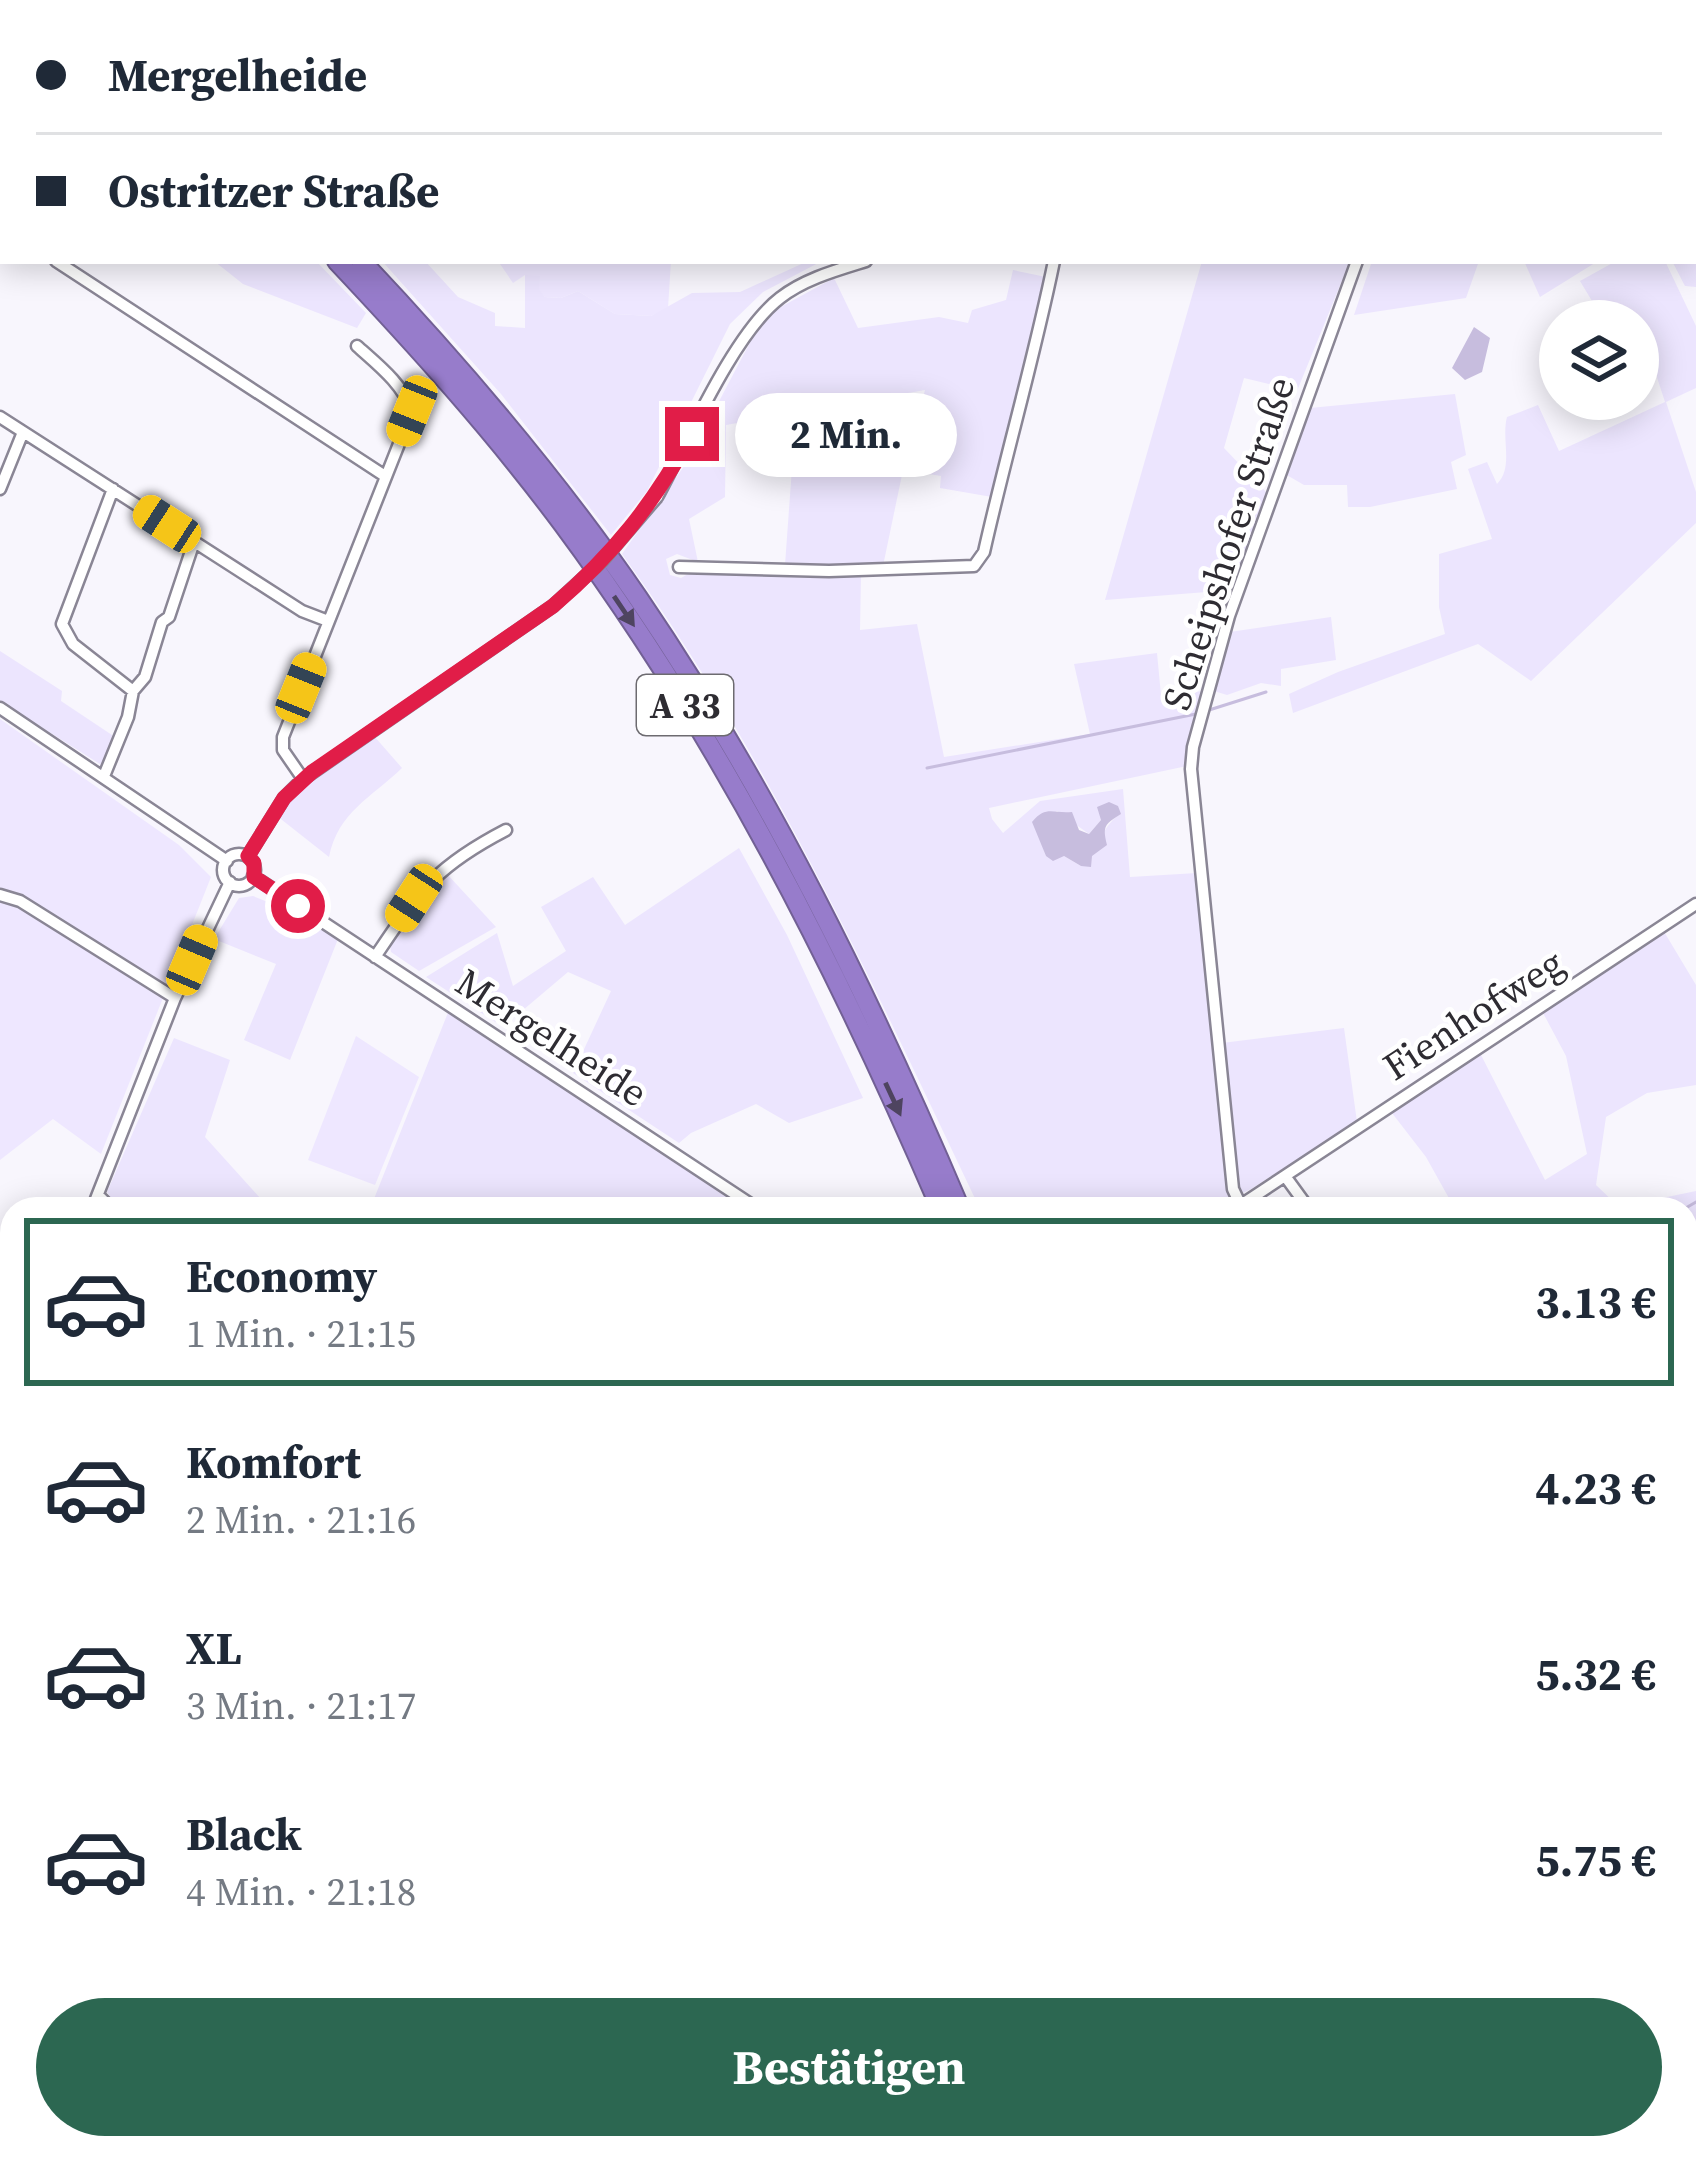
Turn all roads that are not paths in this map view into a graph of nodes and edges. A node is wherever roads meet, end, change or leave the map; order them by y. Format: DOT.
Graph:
graph roads {
  1 [pos="61,264"];
  2 [pos="340,264"];
  3 [pos="365,264"];
  4 [pos="856,264"];
  5 [pos="1053,264"];
  6 [pos="1357,264"];
  7 [pos="357,346"];
  8 [pos="0,417"];
  9 [pos="23,432"];
  10 [pos="385,476"];
  11 [pos="0,489"];
  12 [pos="113,489"];
  13 [pos="194,542"];
  14 [pos="679,567"];
  15 [pos="328,621"];
  16 [pos="133,691"];
  17 [pos="0,709"];
  18 [pos="104,776"];
  19 [pos="303,779"];
  20 [pos="506,830"];
  21 [pos="248,856"];
  22 [pos="226,861"];
  23 [pos="254,877"];
  24 [pos="230,882"];
  25 [pos="0,895"];
  26 [pos="1696,904"];
  27 [pos="375,957"];
  28 [pos="175,998"];
  29 [pos="1285,1176"];
  30 [pos="98,1195"];
  31 [pos="740,1197"];
  32 [pos="935,1197"];
  33 [pos="955,1197"];
  34 [pos="1235,1197"];
  35 [pos="1254,1197"];
  36 [pos="1300,1197"];
  1 -- 10 [label="street"];
  2 -- 32 [label="highway, A 33, one-way"];
  3 -- 33 [label="highway, A 33"];
  4 -- 19 [label="street, bridge"];
  5 -- 14 [label="street"];
  6 -- 34 [label="street, Scheipshofer Straße"];
  7 -- 10 [label="street"];
  8 -- 9 [label="street"];
  9 -- 11 [label="street"];
  9 -- 12 [label="street"];
  10 -- 15 [label="street"];
  12 -- 13 [label="street"];
  12 -- 16 [label="street"];
  13 -- 15 [label="street"];
  13 -- 16 [label="street"];
  15 -- 19 [label="street"];
  16 -- 18 [label="street"];
  17 -- 18 [label="street"];
  18 -- 22 [label="street"];
  19 -- 21 [label="street"];
  20 -- 27 [label="street"];
  21 -- 22 [label="street"];
  21 -- 23 [label="street"];
  22 -- 24 [label="street"];
  23 -- 24 [label="street"];
  23 -- 27 [label="street, Mergelheide"];
  24 -- 28 [label="street"];
  25 -- 28 [label="street"];
  26 -- 29 [label="street, Fienhofweg"];
  27 -- 31 [label="street, Mergelheide"];
  28 -- 30 [label="street"];
  29 -- 35 [label="street, Fienhofweg"];
  29 -- 36 [label="street"];
}
